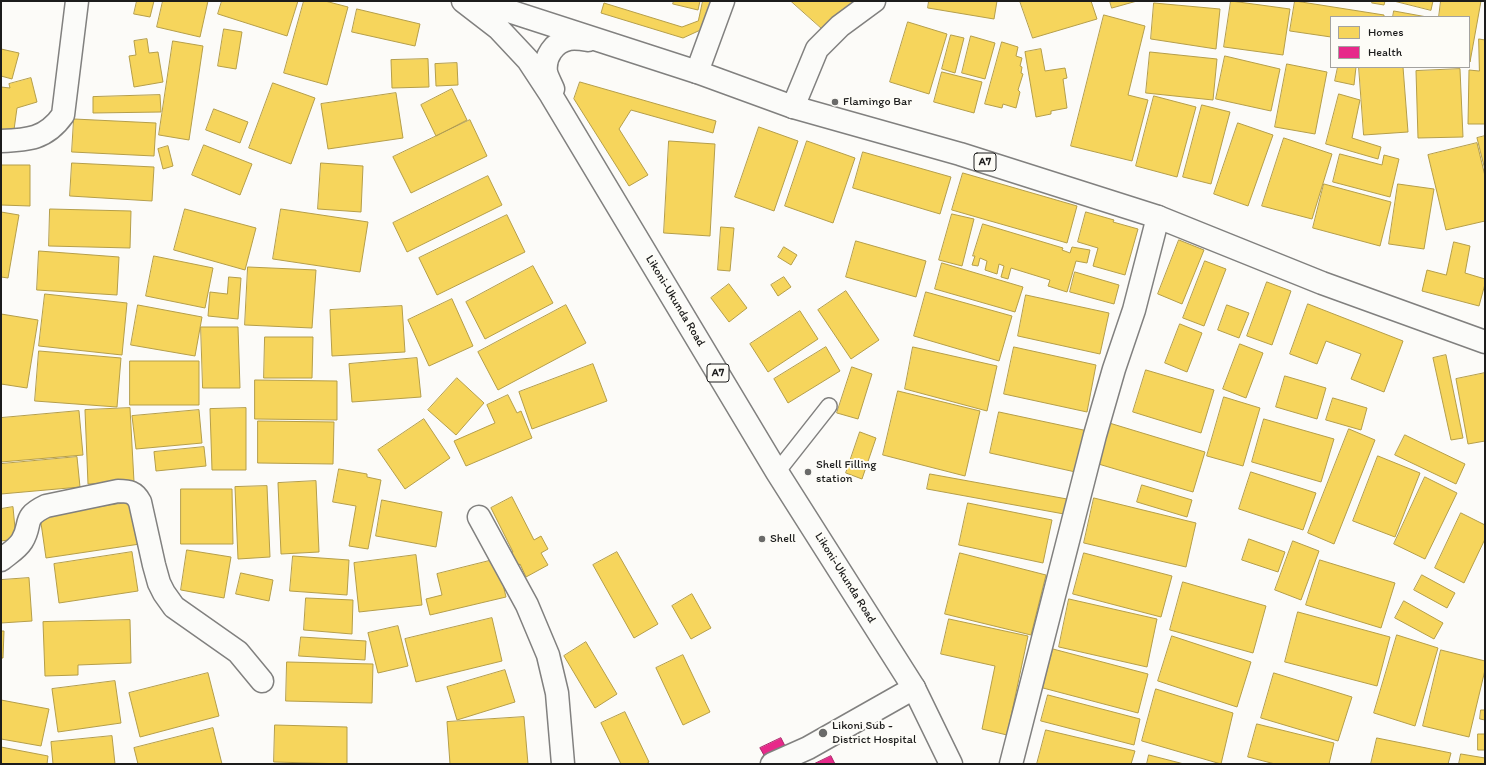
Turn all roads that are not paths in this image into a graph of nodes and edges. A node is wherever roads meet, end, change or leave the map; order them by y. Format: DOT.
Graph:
graph roads {
  1 [pos="78,1"];
  2 [pos="463,1"];
  3 [pos="478,1"];
  4 [pos="723,1"];
  5 [pos="874,1"];
  6 [pos="603,41"];
  7 [pos="697,72"];
  8 [pos="793,107"];
  9 [pos="563,114"];
  10 [pos="1,141"];
  11 [pos="1158,217"];
  12 [pos="1485,342"];
  13 [pos="829,406"];
  14 [pos="777,472"];
  15 [pos="479,517"];
  16 [pos="1,560"];
  17 [pos="262,681"];
  18 [pos="914,688"];
  19 [pos="804,756"];
  20 [pos="563,764"];
  21 [pos="772,764"];
  22 [pos="951,764"];
  23 [pos="1011,764"];
  1 -- 10 [label="main road"];
  2 -- 9 [label="main road, Likoni-Ukunda Road / A7"];
  3 -- 6 [label="main road, A7"];
  4 -- 7 [label="main road"];
  5 -- 8 [label="main road"];
  6 -- 7 [label="main road, A7"];
  6 -- 9 [label="main road"];
  7 -- 8 [label="main road, A7"];
  8 -- 11 [label="main road, A7"];
  9 -- 14 [label="main road, Likoni-Ukunda Road / A7"];
  11 -- 12 [label="main road, A7"];
  11 -- 23 [label="main road"];
  13 -- 14 [label="lane"];
  14 -- 18 [label="main road, Likoni-Ukunda Road / A7"];
  15 -- 20 [label="main road"];
  16 -- 17 [label="main road"];
  18 -- 19 [label="main road"];
  18 -- 22 [label="main road, Likoni-Ukunda Road / A7"];
  19 -- 21 [label="main road"];
}
